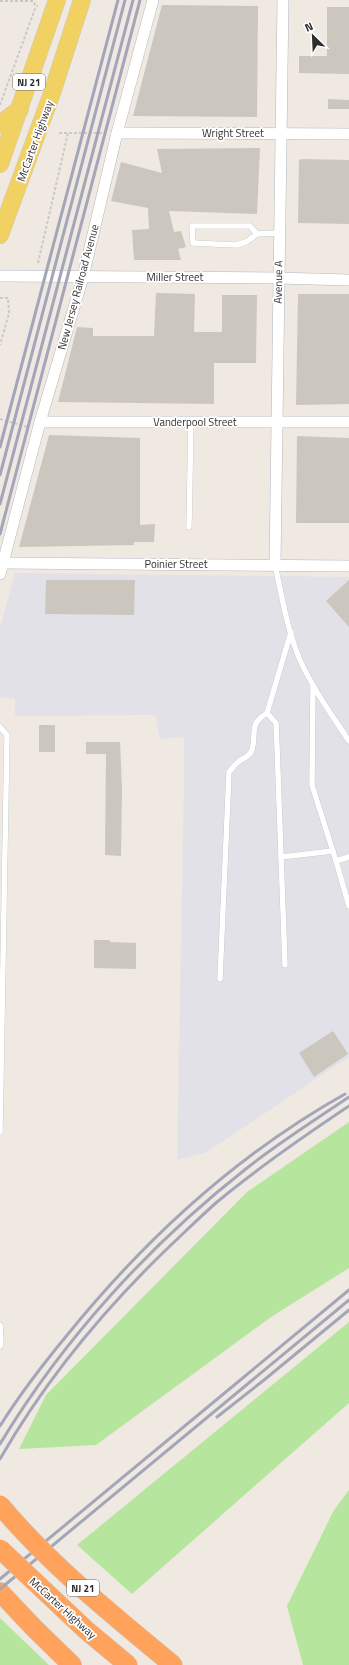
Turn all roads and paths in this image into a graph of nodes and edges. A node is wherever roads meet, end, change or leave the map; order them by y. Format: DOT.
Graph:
graph roads {
  1 [pos="57,0"];
  2 [pos="82,0"];
  3 [pos="153,0"];
  4 [pos="283,0"];
  5 [pos="0,1"];
  6 [pos="0,107"];
  7 [pos="20,109"];
  8 [pos="0,124"];
  9 [pos="59,133"];
  10 [pos="68,133"];
  11 [pos="117,133"];
  12 [pos="281,134"];
  13 [pos="349,134"];
  14 [pos="0,164"];
  15 [pos="279,233"];
  16 [pos="257,234"];
  17 [pos="0,235"];
  18 [pos="38,263"];
  19 [pos="0,276"];
  20 [pos="83,277"];
  21 [pos="278,278"];
  22 [pos="349,280"];
  23 [pos="0,298"];
  24 [pos="0,345"];
  25 [pos="0,420"];
  26 [pos="191,422"];
  27 [pos="277,422"];
  28 [pos="349,422"];
  29 [pos="39,426"];
  30 [pos="189,527"];
  31 [pos="3,562"];
  32 [pos="275,565"];
  33 [pos="349,566"];
  34 [pos="0,574"];
  35 [pos="291,632"];
  36 [pos="313,686"];
  37 [pos="267,713"];
  38 [pos="0,727"];
  39 [pos="349,741"];
  40 [pos="3,766"];
  41 [pos="333,851"];
  42 [pos="281,857"];
  43 [pos="349,857"];
  44 [pos="336,861"];
  45 [pos="349,906"];
  46 [pos="285,965"];
  47 [pos="220,979"];
  48 [pos="0,1132"];
  49 [pos="0,1325"];
  50 [pos="0,1346"];
  51 [pos="0,1504"];
  52 [pos="0,1549"];
  53 [pos="0,1592"];
  54 [pos="72,1665"];
  55 [pos="128,1665"];
  56 [pos="173,1665"];
  1 -- 7 [label="main road, NJ 21"];
  2 -- 17 [label="main road, McCarter Highway / NJ 21"];
  3 -- 11 [label="street, New Jersey Railroad Avenue"];
  4 -- 12 [label="street, Avenue A"];
  5 -- 6 [label="path"];
  7 -- 8 [label="main road"];
  7 -- 14 [label="main road, NJ 21"];
  9 -- 10 [label="path"];
  10 -- 11 [label="path"];
  10 -- 18 [label="path"];
  11 -- 12 [label="street, Wright Street"];
  11 -- 20 [label="street, New Jersey Railroad Avenue"];
  12 -- 13 [label="street, Wright Street"];
  12 -- 15 [label="street, Avenue A"];
  15 -- 16 [label="lane"];
  15 -- 21 [label="street, Avenue A"];
  16 -- 16 [label="lane"];
  19 -- 20 [label="street, Miller Street"];
  20 -- 21 [label="street, Miller Street"];
  20 -- 29 [label="street, New Jersey Railroad Avenue"];
  21 -- 22 [label="street, Miller Street"];
  21 -- 27 [label="street, Avenue A"];
  23 -- 24 [label="path"];
  25 -- 29 [label="path"];
  26 -- 27 [label="street, Vanderpool Street"];
  26 -- 29 [label="street, Vanderpool Street"];
  26 -- 30 [label="lane"];
  27 -- 28 [label="street, Vanderpool Street"];
  27 -- 32 [label="street, Avenue A"];
  29 -- 31 [label="street, New Jersey Railroad Avenue"];
  31 -- 32 [label="street, Poinier Street"];
  31 -- 34 [label="street, New Jersey Railroad Avenue"];
  32 -- 33 [label="street, Poinier Street"];
  32 -- 35 [label="lane"];
  35 -- 36 [label="lane"];
  35 -- 37 [label="lane"];
  36 -- 39 [label="lane"];
  36 -- 41 [label="lane"];
  37 -- 42 [label="lane"];
  37 -- 47 [label="lane"];
  38 -- 40 [label="lane"];
  40 -- 48 [label="lane"];
  41 -- 42 [label="lane"];
  41 -- 44 [label="lane"];
  42 -- 46 [label="lane"];
  43 -- 44 [label="lane"];
  44 -- 45 [label="lane"];
  49 -- 50 [label="lane"];
  51 -- 56 [label="highway, NJ 21, bridge"];
  52 -- 55 [label="highway, McCarter Highway / NJ 21, bridge"];
  53 -- 54 [label="highway"];
}
